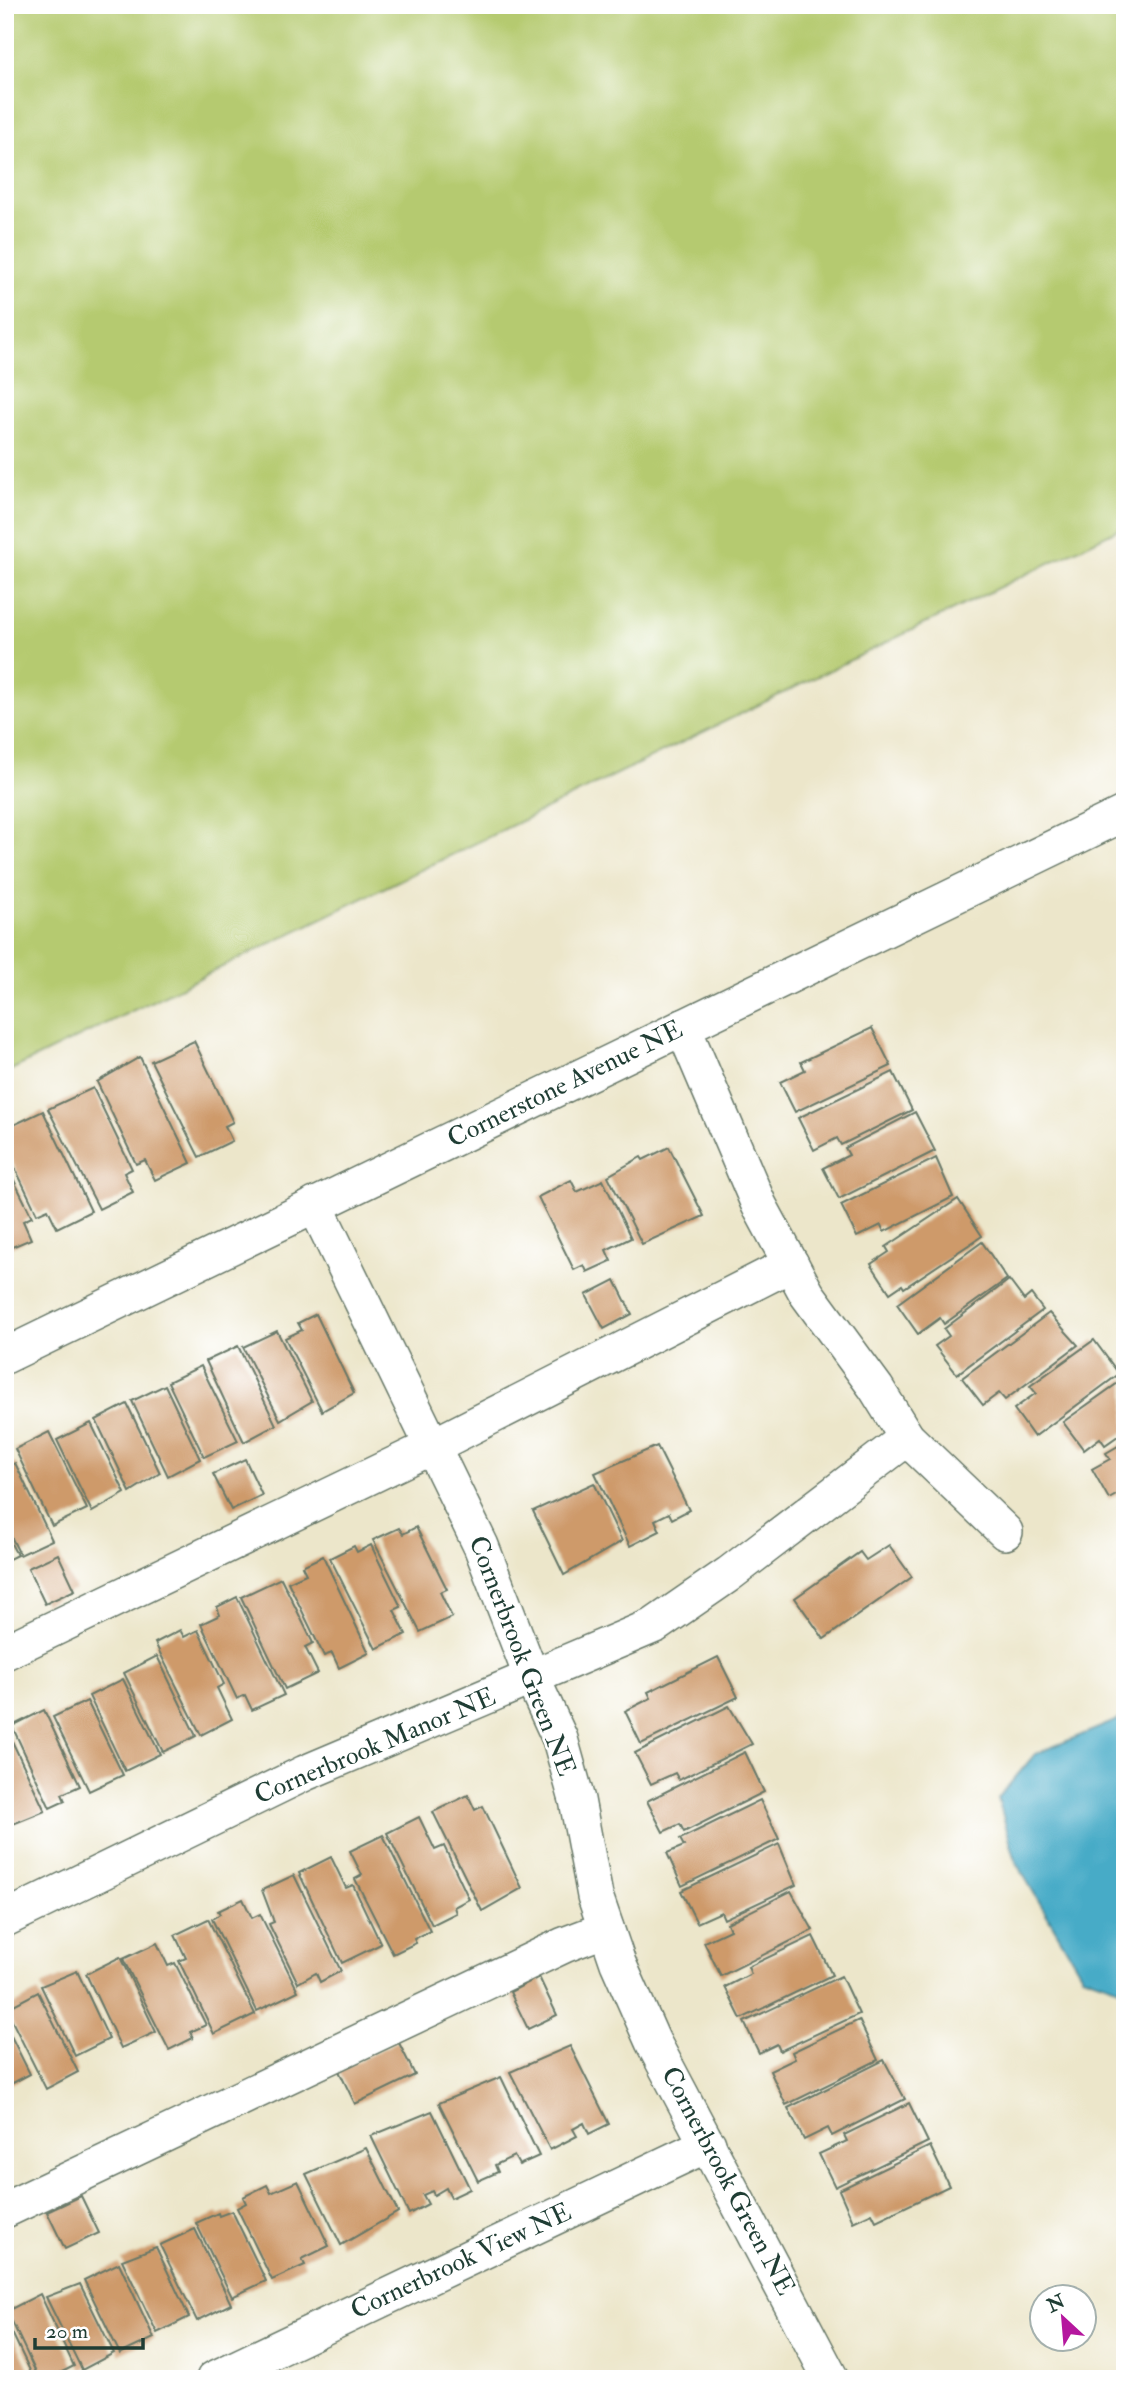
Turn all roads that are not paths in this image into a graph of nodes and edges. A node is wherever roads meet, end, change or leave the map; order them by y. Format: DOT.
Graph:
graph roads {
  1 [pos="1125,813"];
  2 [pos="683,1027"];
  3 [pos="315,1205"];
  4 [pos="791,1264"];
  5 [pos="5,1356"];
  6 [pos="907,1438"];
  7 [pos="433,1446"];
  8 [pos="1005,1532"];
  9 [pos="5,1652"];
  10 [pos="532,1678"];
  11 [pos="5,1919"];
  12 [pos="606,1929"];
  13 [pos="708,2144"];
  14 [pos="5,2210"];
  15 [pos="214,2379"];
  16 [pos="831,2379"];
  1 -- 2 [label="street, Cornerstone Avenue NE"];
  2 -- 3 [label="street, Cornerstone Avenue NE"];
  2 -- 4 [label="street"];
  3 -- 5 [label="street, Cornerstone Avenue NE"];
  3 -- 7 [label="street, Cornerbrook Green NE"];
  4 -- 6 [label="street"];
  4 -- 7 [label="street"];
  6 -- 8 [label="street"];
  6 -- 10 [label="street, Cornerbrook Manor NE"];
  7 -- 9 [label="street"];
  7 -- 10 [label="street, Cornerbrook Green NE"];
  10 -- 11 [label="street, Cornerbrook Manor NE"];
  10 -- 12 [label="street, Cornerbrook Green NE"];
  12 -- 13 [label="street, Cornerbrook Green NE"];
  12 -- 14 [label="street"];
  13 -- 15 [label="street, Cornerbrook View NE"];
  13 -- 16 [label="street, Cornerbrook Green NE"];
}
